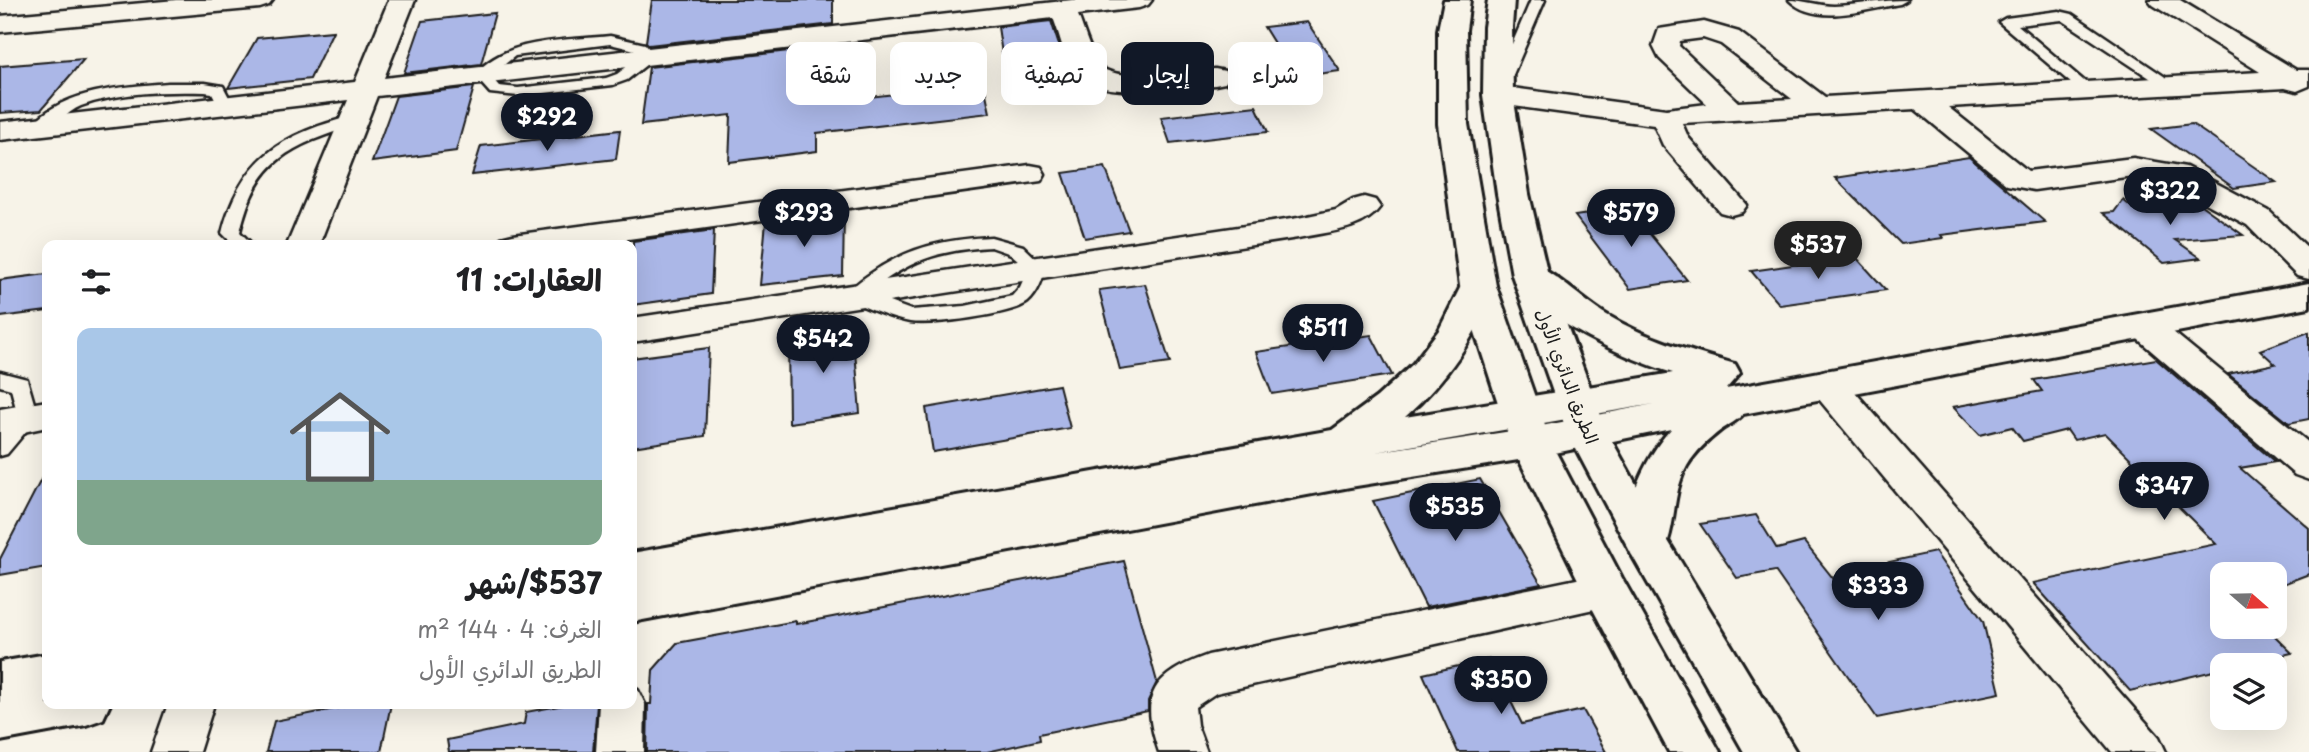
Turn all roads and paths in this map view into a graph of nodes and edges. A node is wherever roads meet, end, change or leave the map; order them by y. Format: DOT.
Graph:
graph roads {
  1 [pos="260,0"];
  2 [pos="402,0"];
  3 [pos="1139,0"];
  4 [pos="1457,0"];
  5 [pos="1501,0"];
  6 [pos="1538,0"];
  7 [pos="1796,0"];
  8 [pos="1900,0"];
  9 [pos="2162,0"];
  10 [pos="1063,9"];
  11 [pos="0,24"];
  12 [pos="1215,77"];
  13 [pos="2304,83"];
  14 [pos="2174,87"];
  15 [pos="365,89"];
  16 [pos="2090,92"];
  17 [pos="1498,95"];
  18 [pos="1923,102"];
  19 [pos="1820,107"];
  20 [pos="1731,111"];
  21 [pos="1666,118"];
  22 [pos="353,121"];
  23 [pos="0,131"];
  24 [pos="1030,174"];
  25 [pos="1731,205"];
  26 [pos="1364,207"];
  27 [pos="239,240"];
  28 [pos="305,240"];
  29 [pos="549,240"];
  30 [pos="2309,268"];
  31 [pos="2309,274"];
  32 [pos="1530,275"];
  33 [pos="1478,286"];
  34 [pos="2309,295"];
  35 [pos="2144,326"];
  36 [pos="637,329"];
  37 [pos="0,379"];
  38 [pos="1826,383"];
  39 [pos="1739,389"];
  40 [pos="1581,416"];
  41 [pos="25,418"];
  42 [pos="1525,427"];
  43 [pos="1335,445"];
  44 [pos="0,449"];
  45 [pos="2309,465"];
  46 [pos="1647,542"];
  47 [pos="637,570"];
  48 [pos="1606,592"];
  49 [pos="637,602"];
  50 [pos="42,676"];
  51 [pos="0,683"];
  52 [pos="57,709"];
  53 [pos="189,709"];
  54 [pos="622,709"];
  55 [pos="0,719"];
  56 [pos="175,752"];
  57 [pos="620,752"];
  58 [pos="1183,752"];
  59 [pos="1695,752"];
  60 [pos="1771,752"];
  61 [pos="2142,752"];
  1 -- 11 [label="street"];
  2 -- 15 [label="street"];
  3 -- 10 [label="street"];
  4 -- 33 [label="main road"];
  5 -- 17 [label="main road, الطريق الدائري الأول"];
  6 -- 17 [label="lane"];
  7 -- 8 [label="lane"];
  9 -- 13 [label="street"];
  10 -- 12 [label="street"];
  10 -- 15 [label="street"];
  13 -- 14 [label="street"];
  14 -- 16 [label="street"];
  14 -- 16 [label="lane"];
  15 -- 22 [label="street"];
  15 -- 23 [label="street"];
  16 -- 18 [label="street"];
  17 -- 21 [label="street"];
  17 -- 32 [label="main road, الطريق الدائري الأول"];
  18 -- 19 [label="street"];
  18 -- 30 [label="street"];
  19 -- 20 [label="street"];
  19 -- 20 [label="street"];
  20 -- 21 [label="street"];
  21 -- 25 [label="street"];
  22 -- 27 [label="lane"];
  22 -- 28 [label="street"];
  24 -- 29 [label="street"];
  26 -- 36 [label="street"];
  31 -- 39 [label="main road"];
  32 -- 39 [label="main road"];
  32 -- 40 [label="main road, الطريق الدائري الأول"];
  33 -- 42 [label="main road"];
  33 -- 43 [label="main road"];
  34 -- 35 [label="main road"];
  35 -- 38 [label="main road"];
  35 -- 45 [label="street"];
  37 -- 41 [label="lane"];
  38 -- 39 [label="main road"];
  38 -- 61 [label="street"];
  39 -- 40 [label="main road"];
  39 -- 46 [label="main road"];
  40 -- 42 [label="main road"];
  40 -- 46 [label="main road, الطريق الدائري الأول"];
  41 -- 44 [label="lane"];
  42 -- 43 [label="main road"];
  42 -- 48 [label="main road"];
  42 -- 49 [label="main road"];
  43 -- 47 [label="main road"];
  46 -- 60 [label="main road, الطريق الدائري الأول"];
  48 -- 58 [label="street"];
  48 -- 59 [label="main road"];
  50 -- 51 [label="main road"];
  52 -- 55 [label="main road"];
  53 -- 56 [label="street"];
  54 -- 57 [label="street"];
}
